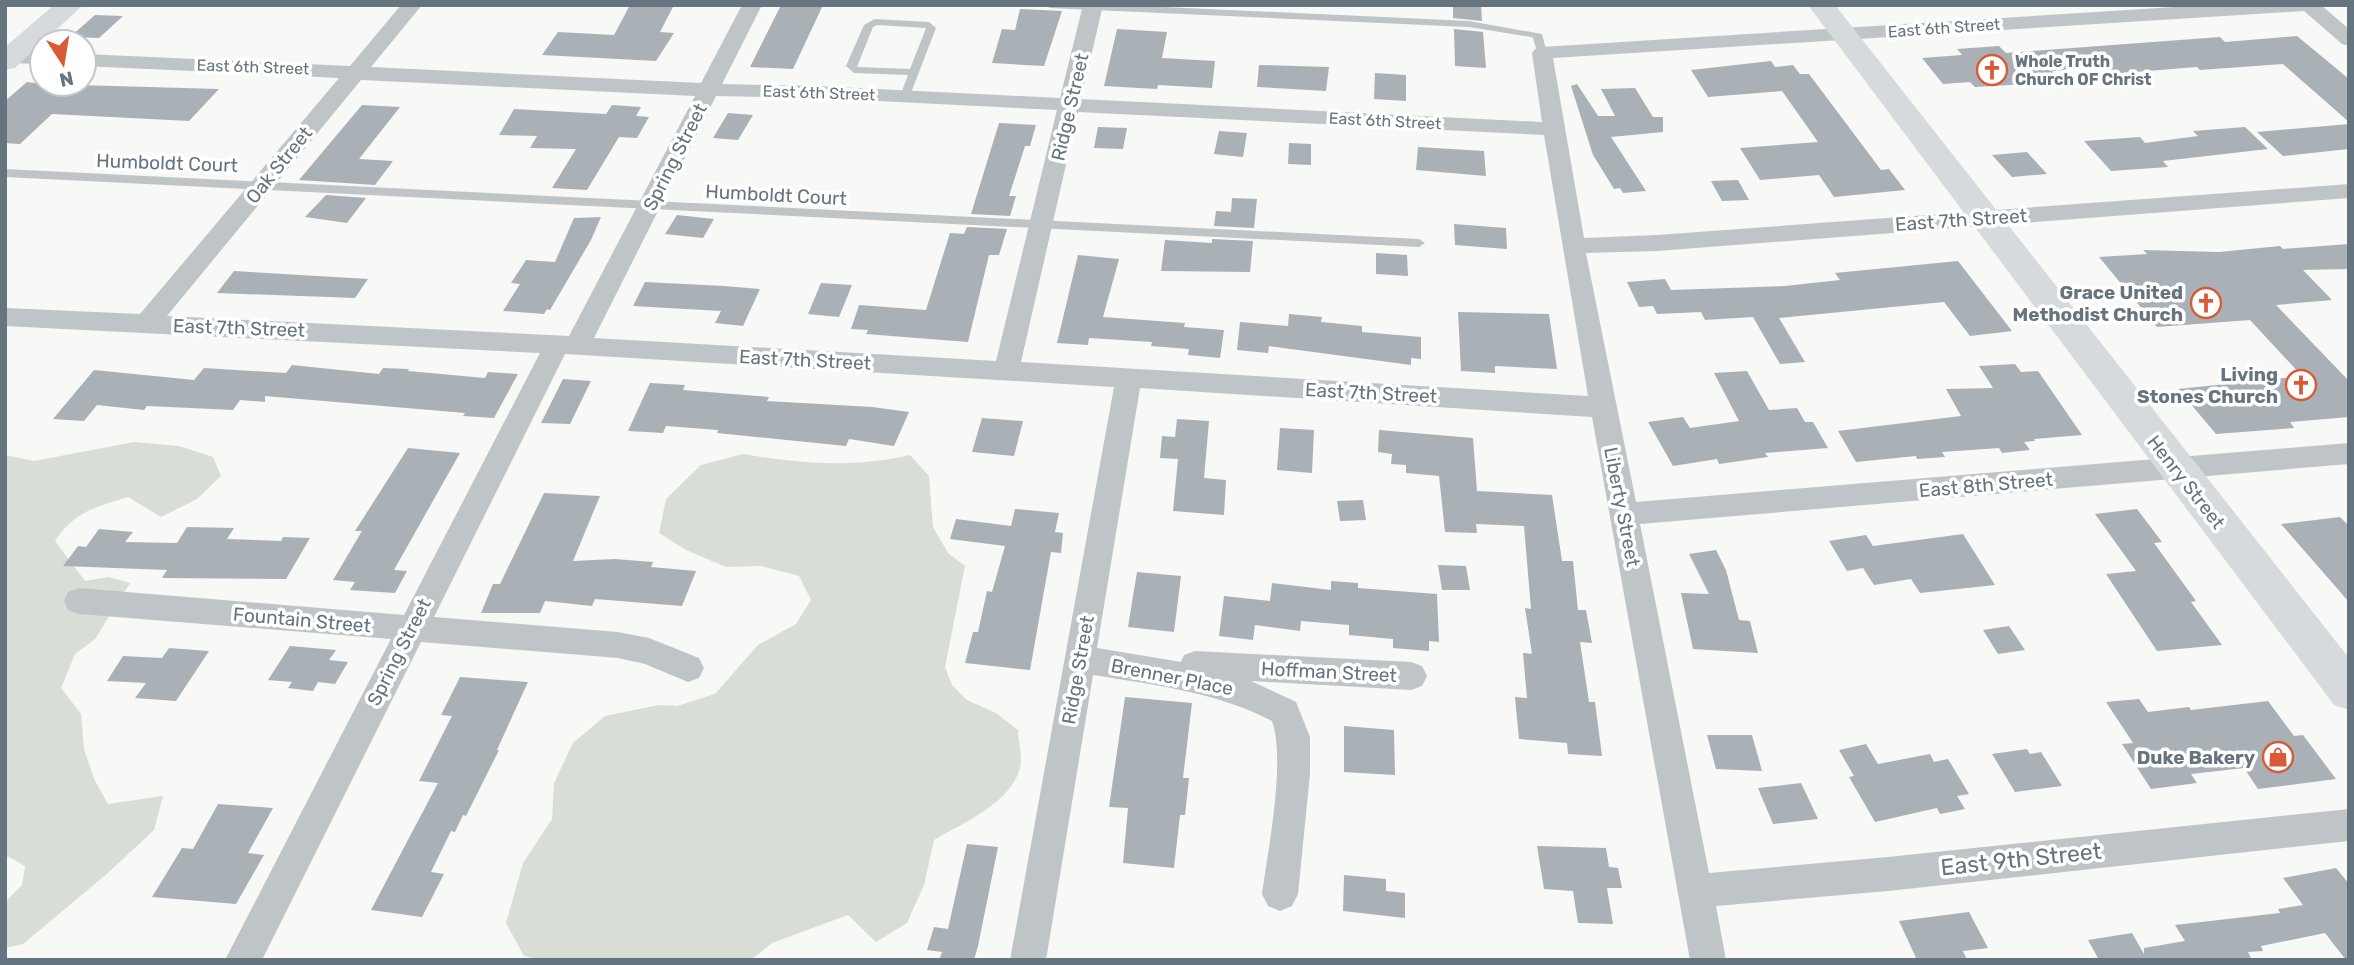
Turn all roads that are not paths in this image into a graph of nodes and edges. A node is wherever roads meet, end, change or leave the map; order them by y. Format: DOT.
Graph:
graph roads {
  1 [pos="70,5"];
  2 [pos="411,5"];
  3 [pos="752,5"];
  4 [pos="1050,5"];
  5 [pos="1821,5"];
  6 [pos="2306,5"];
  7 [pos="1093,6"];
  8 [pos="1843,34"];
  9 [pos="2349,40"];
  10 [pos="1542,53"];
  11 [pos="28,58"];
  12 [pos="7,59"];
  13 [pos="98,61"];
  14 [pos="355,72"];
  15 [pos="914,72"];
  16 [pos="710,90"];
  17 [pos="905,96"];
  18 [pos="1071,105"];
  19 [pos="1554,129"];
  20 [pos="5,173"];
  21 [pos="263,185"];
  22 [pos="2349,191"];
  23 [pos="649,206"];
  24 [pos="1983,219"];
  25 [pos="1042,225"];
  26 [pos="1419,243"];
  27 [pos="1573,246"];
  28 [pos="5,317"];
  29 [pos="146,324"];
  30 [pos="567,345"];
  31 [pos="1006,372"];
  32 [pos="1128,380"];
  33 [pos="1604,408"];
  34 [pos="2349,453"];
  35 [pos="2175,468"];
  36 [pos="1624,514"];
  37 [pos="79,601"];
  38 [pos="410,630"];
  39 [pos="1080,659"];
  40 [pos="688,668"];
  41 [pos="1411,676"];
  42 [pos="2349,691"];
  43 [pos="2349,825"];
  44 [pos="1694,891"];
  45 [pos="1280,894"];
  46 [pos="243,960"];
  47 [pos="1028,960"];
  48 [pos="1708,960"];
  1 -- 12 [label="street"];
  2 -- 14 [label="street, Oak Street"];
  3 -- 16 [label="street, Spring Street"];
  4 -- 7 [label="lane"];
  5 -- 8 [label="street, Henry Street"];
  6 -- 8 [label="street, East 6th Street"];
  6 -- 9 [label="street"];
  7 -- 10 [label="lane"];
  7 -- 18 [label="street, Ridge Street"];
  8 -- 10 [label="street, East 6th Street"];
  8 -- 24 [label="street, Henry Street"];
  10 -- 19 [label="street, Liberty Street"];
  11 -- 12 [label="street"];
  13 -- 14 [label="street, East 6th Street"];
  14 -- 16 [label="street, East 6th Street"];
  14 -- 21 [label="street, Oak Street"];
  15 -- 15 [label="lane"];
  15 -- 17 [label="lane"];
  16 -- 17 [label="street, East 6th Street"];
  16 -- 23 [label="street, Spring Street"];
  17 -- 18 [label="street, East 6th Street"];
  18 -- 19 [label="street, East 6th Street"];
  18 -- 25 [label="street, Ridge Street"];
  19 -- 27 [label="street, Liberty Street"];
  20 -- 21 [label="lane, Humboldt Court"];
  21 -- 23 [label="lane, Humboldt Court"];
  21 -- 29 [label="street, Oak Street"];
  22 -- 24 [label="street, East 7th Street"];
  23 -- 25 [label="lane, Humboldt Court"];
  23 -- 30 [label="street, Spring Street"];
  24 -- 27 [label="street, East 7th Street"];
  24 -- 35 [label="street, Henry Street"];
  25 -- 26 [label="lane, Humboldt Court"];
  25 -- 31 [label="street, Ridge Street"];
  27 -- 33 [label="street, Liberty Street"];
  28 -- 29 [label="street, East 7th Street"];
  29 -- 30 [label="street, East 7th Street"];
  30 -- 31 [label="street, East 7th Street"];
  30 -- 38 [label="street, Spring Street"];
  31 -- 32 [label="street, East 7th Street"];
  32 -- 33 [label="street, East 7th Street"];
  32 -- 39 [label="street, Ridge Street"];
  33 -- 36 [label="street, Liberty Street"];
  34 -- 35 [label="street, East 8th Street"];
  35 -- 36 [label="street, East 8th Street"];
  35 -- 42 [label="street, Henry Street"];
  36 -- 44 [label="street, Liberty Street"];
  37 -- 38 [label="street, Fountain Street"];
  38 -- 40 [label="street, Fountain Street"];
  38 -- 46 [label="street, Spring Street"];
  39 -- 41 [label="street, Hoffman Street"];
  39 -- 45 [label="street, Brenner Place"];
  39 -- 47 [label="street, Ridge Street"];
  43 -- 44 [label="street, East 9th Street"];
  44 -- 48 [label="street, Liberty Street"];
}
